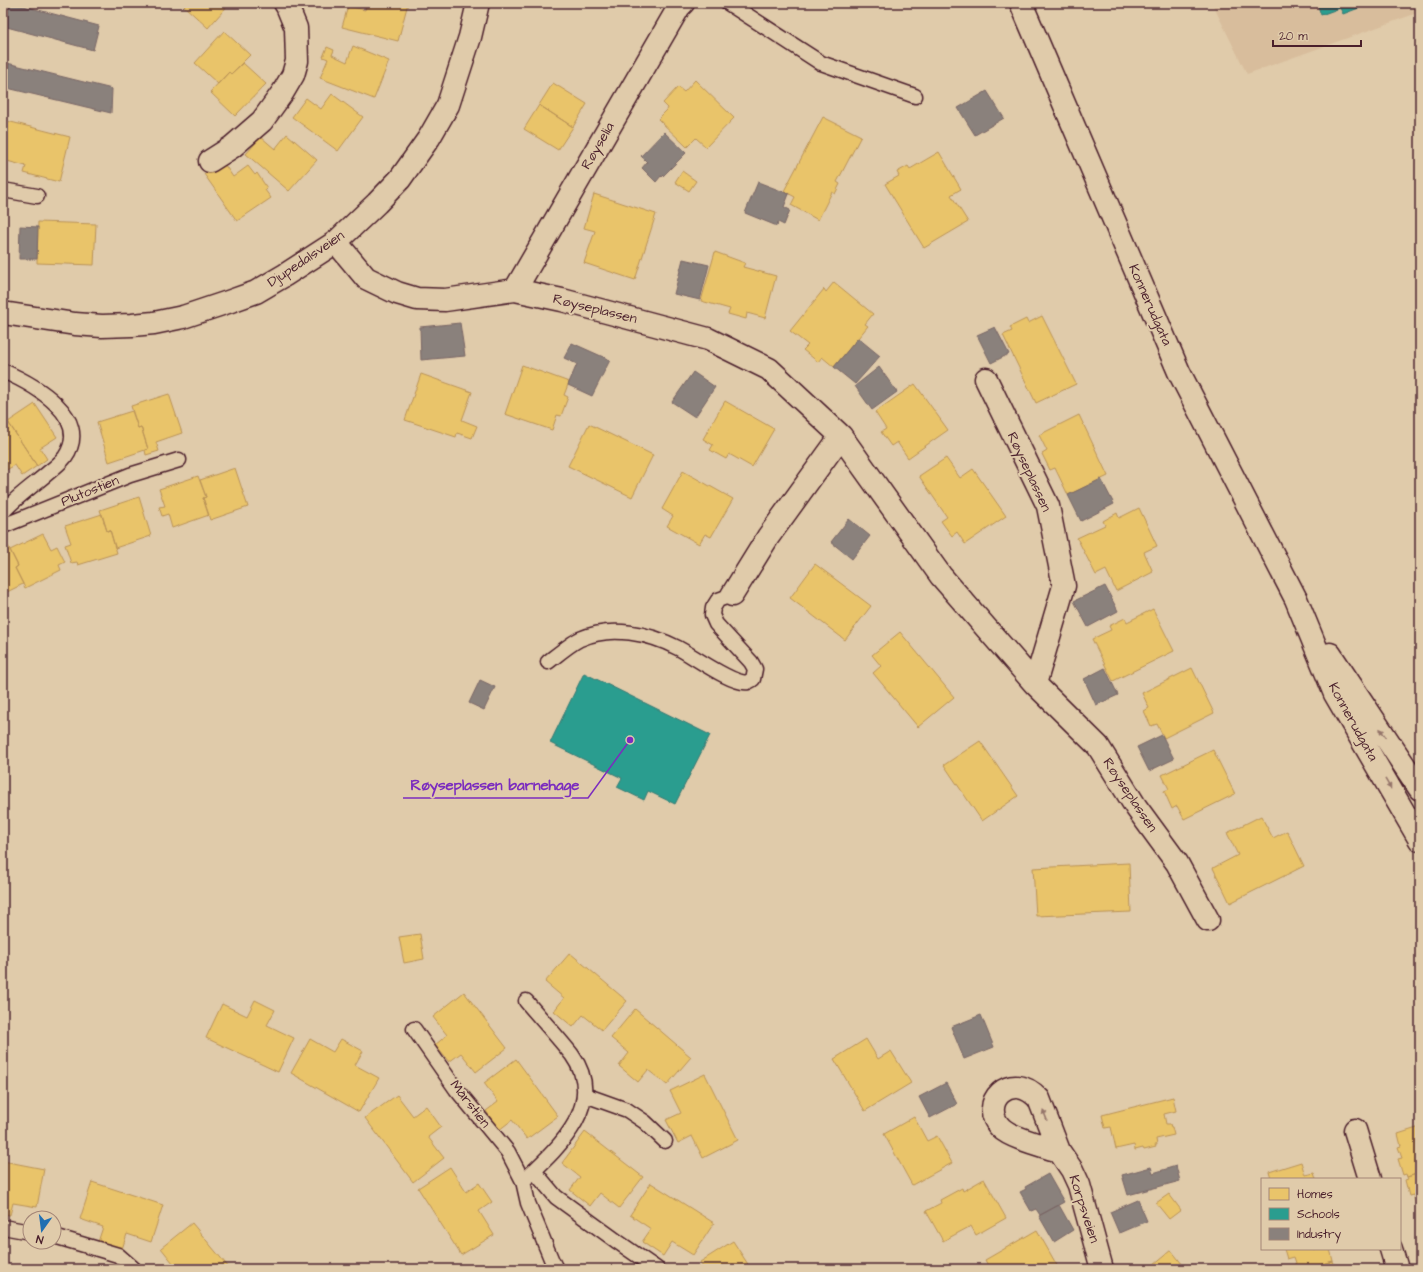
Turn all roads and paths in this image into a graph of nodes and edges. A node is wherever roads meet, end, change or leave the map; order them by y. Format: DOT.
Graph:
graph roads {
  1 [pos="285,3"];
  2 [pos="478,3"];
  3 [pos="683,3"];
  4 [pos="728,3"];
  5 [pos="1021,3"];
  6 [pos="915,96"];
  7 [pos="210,161"];
  8 [pos="3,190"];
  9 [pos="37,196"];
  10 [pos="336,242"];
  11 [pos="515,290"];
  12 [pos="3,313"];
  13 [pos="3,371"];
  14 [pos="986,379"];
  15 [pos="841,436"];
  16 [pos="179,460"];
  17 [pos="3,512"];
  18 [pos="3,526"];
  19 [pos="732,595"];
  20 [pos="1296,599"];
  21 [pos="548,662"];
  22 [pos="1035,684"];
  23 [pos="1420,789"];
  24 [pos="1420,840"];
  25 [pos="1208,920"];
  26 [pos="526,1001"];
  27 [pos="414,1029"];
  28 [pos="585,1095"];
  29 [pos="1355,1130"];
  30 [pos="665,1141"];
  31 [pos="1059,1151"];
  32 [pos="534,1171"];
  33 [pos="1370,1178"];
  34 [pos="523,1181"];
  35 [pos="3,1227"];
  36 [pos="22,1231"];
  37 [pos="62,1238"];
  38 [pos="1391,1250"];
  39 [pos="134,1269"];
  40 [pos="556,1269"];
  41 [pos="657,1269"];
  42 [pos="1102,1269"];
  43 [pos="1397,1269"];
  1 -- 7 [label="street"];
  2 -- 10 [label="street, Djupedalsveien"];
  3 -- 11 [label="street, Røyselia"];
  4 -- 6 [label="lane"];
  5 -- 20 [label="street, Konnerudgata"];
  8 -- 9 [label="lane"];
  10 -- 11 [label="street, Røyseplassen"];
  10 -- 12 [label="street, Djupedalsveien"];
  11 -- 15 [label="street, Røyseplassen"];
  13 -- 17 [label="lane"];
  14 -- 22 [label="street, Røyseplassen"];
  15 -- 19 [label="street"];
  15 -- 22 [label="street, Røyseplassen"];
  16 -- 18 [label="lane, Plutostien"];
  19 -- 21 [label="lane"];
  23 -- 20 [label="street, Konnerudgata, one-way"];
  20 -- 24 [label="street, Konnerudgata, one-way"];
  22 -- 25 [label="street, Røyseplassen"];
  26 -- 28 [label="lane"];
  27 -- 34 [label="lane, Mårstien"];
  28 -- 30 [label="lane"];
  28 -- 32 [label="lane"];
  29 -- 33 [label="street"];
  31 -- 42 [label="street, Korpsveien"];
  32 -- 34 [label="lane"];
  32 -- 41 [label="lane"];
  34 -- 40 [label="lane, Mårstien"];
  35 -- 36 [label="lane"];
  37 -- 39 [label="lane"];
  38 -- 43 [label="street"];
}
